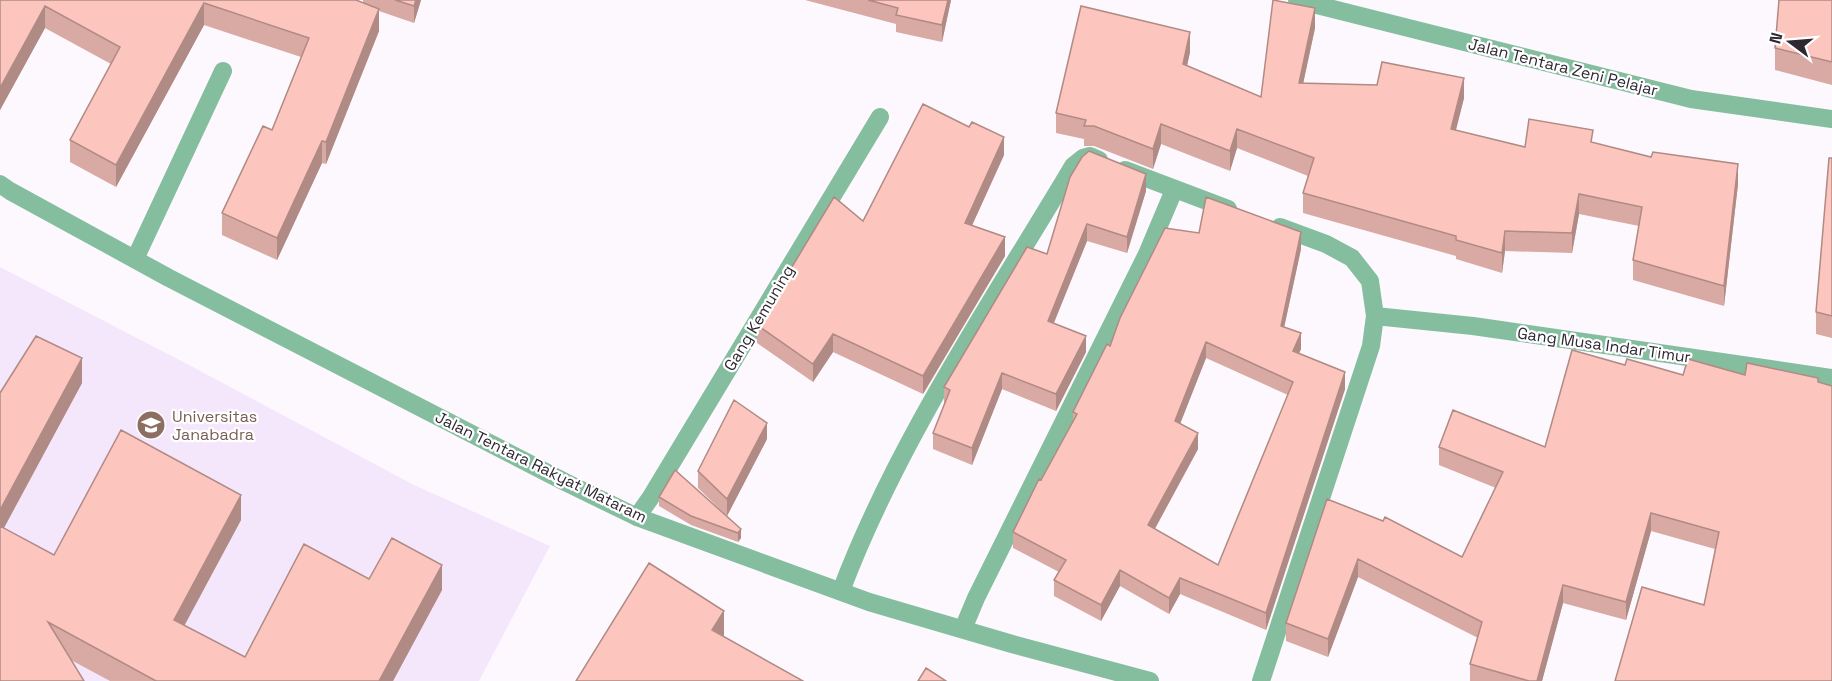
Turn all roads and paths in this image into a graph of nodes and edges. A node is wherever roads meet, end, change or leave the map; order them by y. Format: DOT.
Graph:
graph roads {
  1 [pos="1297,0"];
  2 [pos="223,71"];
  3 [pos="880,117"];
  4 [pos="1832,118"];
  5 [pos="0,184"];
  6 [pos="1174,190"];
  7 [pos="1239,213"];
  8 [pos="1261,221"];
  9 [pos="135,259"];
  10 [pos="1375,316"];
  11 [pos="1832,378"];
  12 [pos="637,517"];
  13 [pos="841,591"];
  14 [pos="963,629"];
  15 [pos="1150,681"];
  16 [pos="1261,681"];
  1 -- 4 [label="street, Jalan Tentara Zeni Pelajar"];
  2 -- 9 [label="street"];
  3 -- 12 [label="street, Gang Kemuning"];
  5 -- 9 [label="street, Jalan Tentara Rakyat Mataram"];
  6 -- 7 [label="street"];
  6 -- 13 [label="street"];
  6 -- 14 [label="street"];
  8 -- 10 [label="street"];
  9 -- 12 [label="street, Jalan Tentara Rakyat Mataram"];
  10 -- 11 [label="street, Gang Musa Indar Timur"];
  10 -- 16 [label="street"];
  12 -- 13 [label="street, Jalan Tentara Rakyat Mataram"];
  13 -- 14 [label="street, Jalan Tentara Rakyat Mataram"];
  14 -- 15 [label="street, Jalan Tentara Rakyat Mataram"];
}
